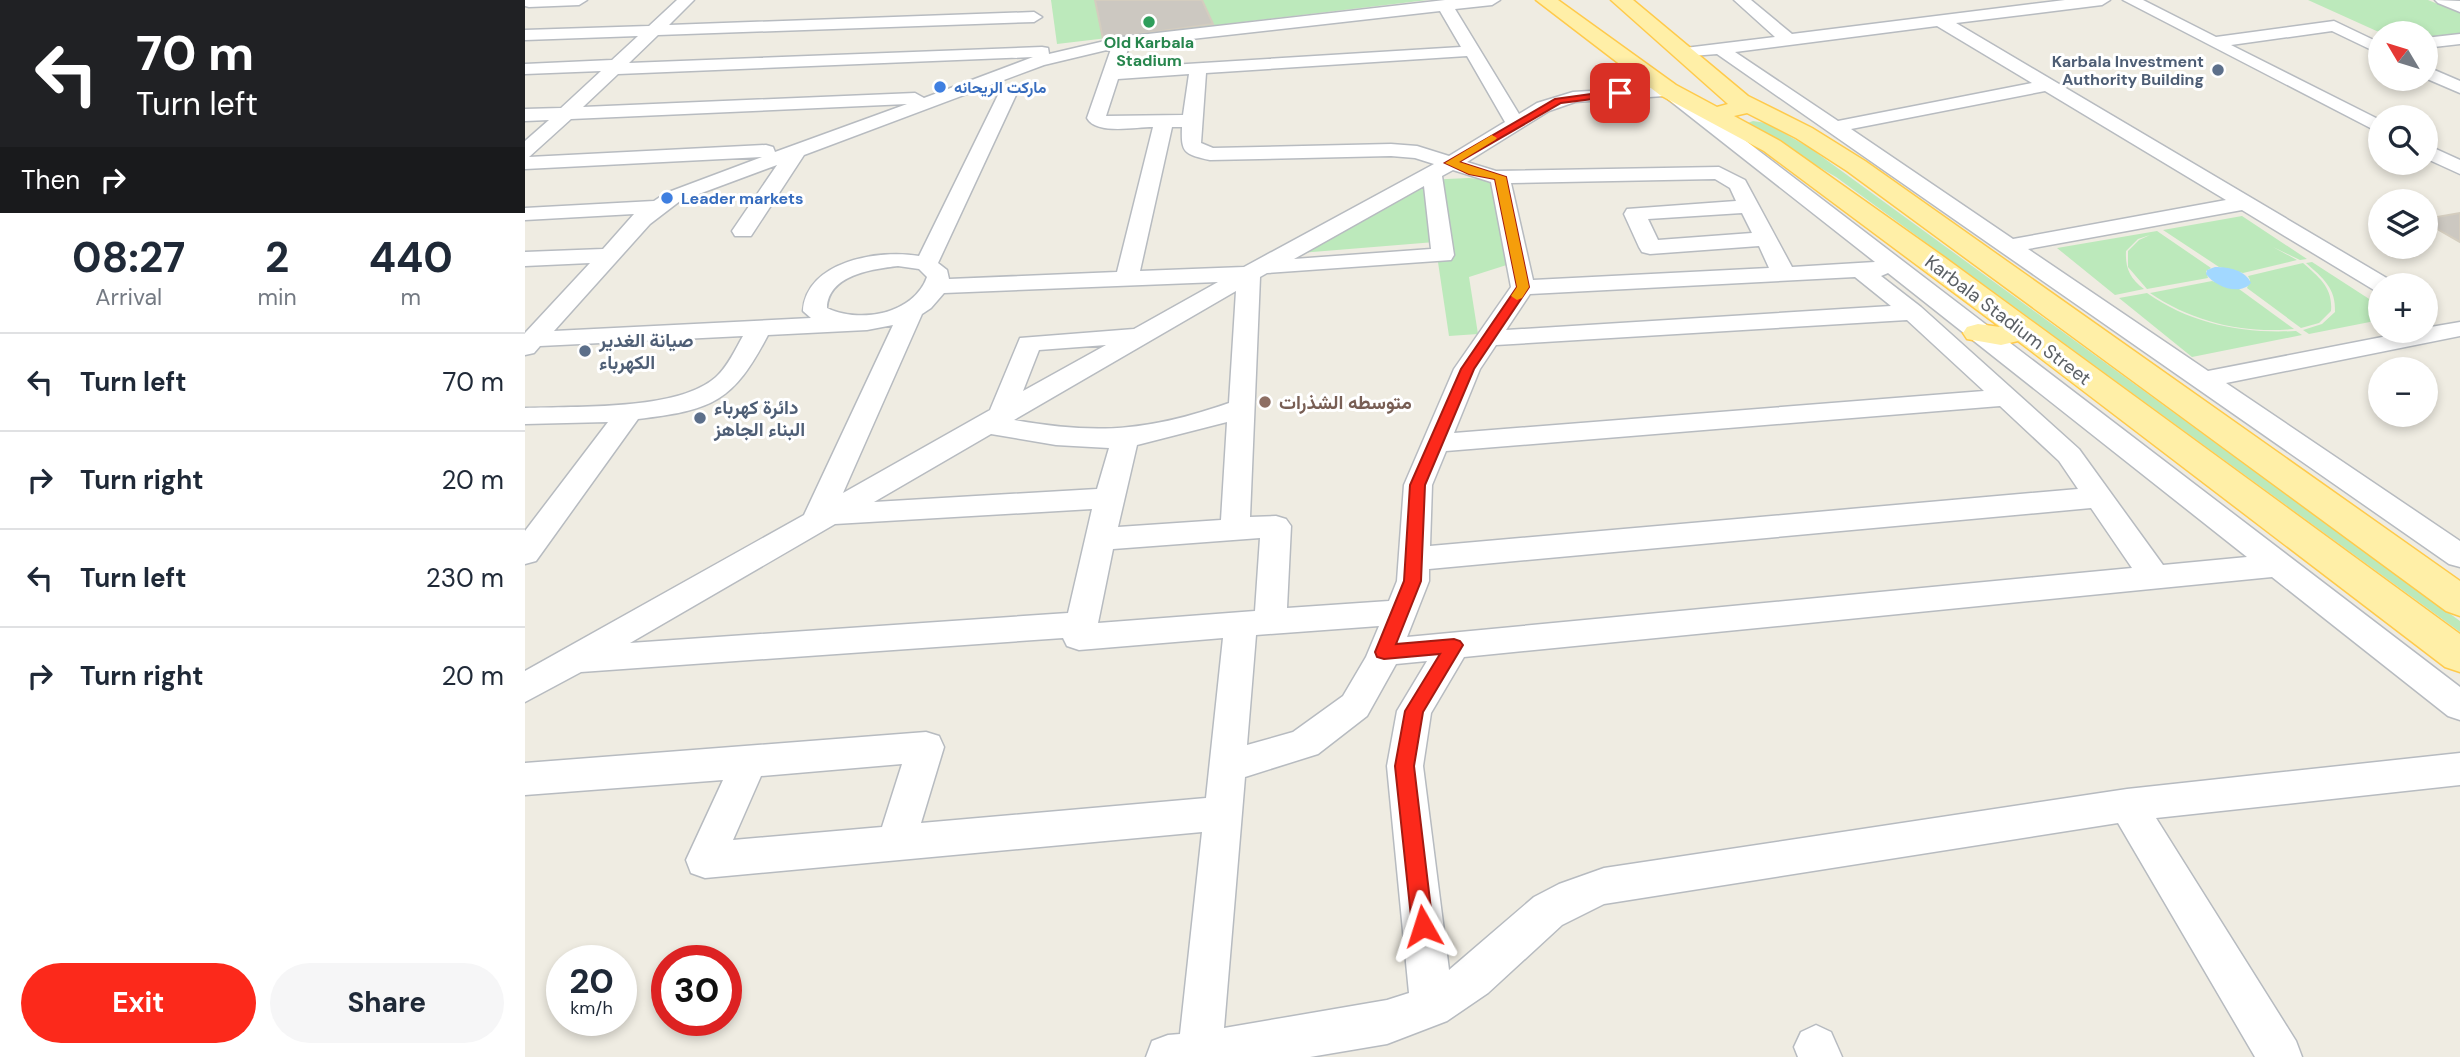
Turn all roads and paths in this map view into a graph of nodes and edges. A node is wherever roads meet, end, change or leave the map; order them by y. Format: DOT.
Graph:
graph roads {
  1 [pos="579,0"];
  2 [pos="686,0"];
  3 [pos="1030,0"];
  4 [pos="1492,0"];
  5 [pos="1546,0"];
  6 [pos="1572,0"];
  7 [pos="1621,0"];
  8 [pos="1742,0"];
  9 [pos="2102,0"];
  10 [pos="2131,0"];
  11 [pos="2443,0"];
  12 [pos="529,2"];
  13 [pos="2063,2"];
  14 [pos="1445,5"];
  15 [pos="2460,7"];
  16 [pos="1944,15"];
  17 [pos="1336,18"];
  18 [pos="654,30"];
  19 [pos="525,35"];
  20 [pos="1040,39"];
  21 [pos="1788,39"];
  22 [pos="2460,39"];
  23 [pos="1122,42"];
  24 [pos="2214,42"];
  25 [pos="2438,42"];
  26 [pos="2368,43"];
  27 [pos="1719,48"];
  28 [pos="1472,51"];
  29 [pos="1685,53"];
  30 [pos="1345,60"];
  31 [pos="615,67"];
  32 [pos="1198,68"];
  33 [pos="525,69"];
  34 [pos="1111,74"];
  35 [pos="2438,77"];
  36 [pos="2048,85"];
  37 [pos="2460,88"];
  38 [pos="1668,90"];
  39 [pos="1007,95"];
  40 [pos="943,96"];
  41 [pos="2067,97"];
  42 [pos="566,113"];
  43 [pos="1738,114"];
  44 [pos="525,115"];
  45 [pos="1192,121"];
  46 [pos="2368,121"];
  47 [pos="1164,122"];
  48 [pos="1515,124"];
  49 [pos="1834,127"];
  50 [pos="1855,141"];
  51 [pos="798,149"];
  52 [pos="525,152"];
  53 [pos="2438,157"];
  54 [pos="525,163"];
  55 [pos="1766,166"];
  56 [pos="1442,168"];
  57 [pos="2460,168"];
  58 [pos="1500,177"];
  59 [pos="1843,198"];
  60 [pos="2245,203"];
  61 [pos="1749,206"];
  62 [pos="656,207"];
  63 [pos="525,214"];
  64 [pos="743,231"];
  65 [pos="1766,239"];
  66 [pos="2009,246"];
  67 [pos="610,255"];
  68 [pos="525,259"];
  69 [pos="926,264"];
  70 [pos="1897,268"];
  71 [pos="1860,270"];
  72 [pos="1254,271"];
  73 [pos="1784,274"];
  74 [pos="2368,277"];
  75 [pos="1127,279"];
  76 [pos="938,286"];
  77 [pos="1523,287"];
  78 [pos="912,310"];
  79 [pos="1913,312"];
  80 [pos="2438,318"];
  81 [pos="2112,319"];
  82 [pos="843,324"];
  83 [pos="2016,326"];
  84 [pos="760,328"];
  85 [pos="2080,328"];
  86 [pos="2459,330"];
  87 [pos="1978,333"];
  88 [pos="1142,335"];
  89 [pos="1488,338"];
  90 [pos="529,343"];
  91 [pos="2030,354"];
  92 [pos="2200,380"];
  93 [pos="2008,397"];
  94 [pos="1241,408"];
  95 [pos="631,410"];
  96 [pos="525,416"];
  97 [pos="993,420"];
  98 [pos="1125,439"];
  99 [pos="1436,443"];
  100 [pos="2099,497"];
  101 [pos="1109,498"];
  102 [pos="821,518"];
  103 [pos="1235,529"];
  104 [pos="1100,538"];
  105 [pos="525,553"];
  106 [pos="2460,556"];
  107 [pos="1414,558"];
  108 [pos="2280,565"];
  109 [pos="2156,578"];
  110 [pos="2460,601"];
  111 [pos="1400,612"];
  112 [pos="1255,623"];
  113 [pos="1082,624"];
  114 [pos="1454,645"];
  115 [pos="1384,652"];
  116 [pos="2460,656"];
  117 [pos="575,661"];
  118 [pos="525,688"];
  119 [pos="2460,706"];
  120 [pos="749,762"];
  121 [pos="1227,765"];
  122 [pos="2460,769"];
  123 [pos="525,779"];
  124 [pos="2127,805"];
  125 [pos="1223,813"];
  126 [pos="896,841"];
  127 [pos="1432,1006"];
  128 [pos="1189,1056"];
  129 [pos="2280,1057"];
  1 -- 12 [label="street"];
  2 -- 18 [label="street"];
  3 -- 20 [label="street"];
  4 -- 14 [label="street"];
  5 -- 38 [label="main road, Karbala Stadium Street"];
  6 -- 43 [label="main road, Karbala Stadium Street"];
  7 -- 29 [label="main road"];
  8 -- 21 [label="street"];
  9 -- 13 [label="street"];
  10 -- 24 [label="street"];
  11 -- 15 [label="street"];
  13 -- 16 [label="street"];
  14 -- 17 [label="street"];
  14 -- 28 [label="street"];
  16 -- 21 [label="street"];
  16 -- 36 [label="street"];
  17 -- 23 [label="street"];
  17 -- 30 [label="street"];
  18 -- 19 [label="street"];
  18 -- 20 [label="street"];
  18 -- 31 [label="street"];
  20 -- 23 [label="street"];
  20 -- 31 [label="street"];
  20 -- 40 [label="street"];
  21 -- 27 [label="street"];
  22 -- 25 [label="street"];
  23 -- 34 [label="street"];
  24 -- 26 [label="street"];
  24 -- 46 [label="street"];
  27 -- 29 [label="street"];
  27 -- 49 [label="street"];
  28 -- 30 [label="street"];
  28 -- 48 [label="street"];
  29 -- 43 [label="main road"];
  30 -- 32 [label="street"];
  31 -- 33 [label="street"];
  31 -- 42 [label="street"];
  32 -- 34 [label="street"];
  32 -- 45 [label="street"];
  34 -- 47 [label="street"];
  35 -- 37 [label="street"];
  36 -- 41 [label="street"];
  36 -- 49 [label="street"];
  38 -- 43 [label="main road, Karbala Stadium Street"];
  38 -- 48 [label="street"];
  38 -- 55 [label="street"];
  39 -- 69 [label="street"];
  40 -- 42 [label="street"];
  40 -- 51 [label="street"];
  41 -- 50 [label="street"];
  41 -- 60 [label="street"];
  42 -- 44 [label="street"];
  42 -- 52 [label="street"];
  43 -- 59 [label="main road, Karbala Stadium Street"];
  43 -- 85 [label="main road, Karbala Stadium Street"];
  45 -- 47 [label="street"];
  45 -- 56 [label="street"];
  47 -- 75 [label="street"];
  48 -- 56 [label="street"];
  49 -- 50 [label="street"];
  50 -- 66 [label="street"];
  51 -- 54 [label="street"];
  51 -- 62 [label="street"];
  51 -- 64 [label="street"];
  53 -- 57 [label="street"];
  55 -- 59 [label="main road"];
  55 -- 70 [label="street"];
  56 -- 58 [label="street"];
  56 -- 72 [label="street"];
  56 -- 72 [label="street"];
  58 -- 61 [label="street"];
  58 -- 77 [label="street"];
  59 -- 83 [label="main road, Karbala Stadium Street"];
  60 -- 66 [label="street"];
  60 -- 74 [label="street"];
  61 -- 65 [label="street"];
  61 -- 65 [label="street"];
  62 -- 63 [label="street"];
  62 -- 67 [label="street"];
  65 -- 73 [label="street"];
  66 -- 81 [label="street"];
  67 -- 68 [label="street"];
  67 -- 90 [label="street"];
  69 -- 76 [label="street"];
  69 -- 82 [label="street"];
  70 -- 71 [label="street"];
  70 -- 87 [label="street"];
  71 -- 73 [label="street"];
  71 -- 79 [label="street"];
  72 -- 75 [label="street"];
  72 -- 88 [label="street"];
  72 -- 94 [label="street"];
  73 -- 77 [label="street"];
  75 -- 76 [label="street"];
  76 -- 78 [label="street"];
  77 -- 89 [label="street"];
  78 -- 82 [label="street"];
  78 -- 102 [label="street"];
  79 -- 89 [label="street"];
  79 -- 93 [label="street"];
  80 -- 86 [label="street"];
  81 -- 85 [label="main road"];
  81 -- 92 [label="street"];
  82 -- 84 [label="street"];
  83 -- 87 [label="main road"];
  83 -- 91 [label="main road, Karbala Stadium Street"];
  84 -- 90 [label="street"];
  84 -- 95 [label="street"];
  85 -- 110 [label="main road, Karbala Stadium Street"];
  86 -- 92 [label="street"];
  87 -- 91 [label="street"];
  88 -- 97 [label="street"];
  88 -- 97 [label="street"];
  89 -- 99 [label="street"];
  91 -- 108 [label="street"];
  91 -- 116 [label="main road, Karbala Stadium Street"];
  92 -- 106 [label="street"];
  93 -- 99 [label="street"];
  93 -- 100 [label="street"];
  94 -- 98 [label="street"];
  94 -- 103 [label="street"];
  95 -- 96 [label="street"];
  95 -- 105 [label="street"];
  97 -- 98 [label="street"];
  97 -- 102 [label="street"];
  98 -- 101 [label="street"];
  99 -- 107 [label="street"];
  100 -- 107 [label="street"];
  100 -- 109 [label="street"];
  101 -- 102 [label="street"];
  101 -- 104 [label="street"];
  102 -- 117 [label="street"];
  103 -- 104 [label="street"];
  103 -- 112 [label="street"];
  104 -- 113 [label="street"];
  107 -- 111 [label="street"];
  108 -- 109 [label="street"];
  108 -- 119 [label="street"];
  109 -- 114 [label="street"];
  111 -- 112 [label="street"];
  111 -- 115 [label="street"];
  112 -- 113 [label="street"];
  112 -- 121 [label="street"];
  113 -- 117 [label="street"];
  114 -- 115 [label="street"];
  114 -- 127 [label="street"];
  115 -- 121 [label="street"];
  117 -- 118 [label="street"];
  120 -- 123 [label="street"];
  120 -- 126 [label="street"];
  120 -- 126 [label="street"];
  121 -- 125 [label="street"];
  122 -- 124 [label="street"];
  124 -- 127 [label="street"];
  124 -- 129 [label="street"];
  125 -- 126 [label="street"];
  125 -- 128 [label="street"];
  127 -- 128 [label="street"];
}
